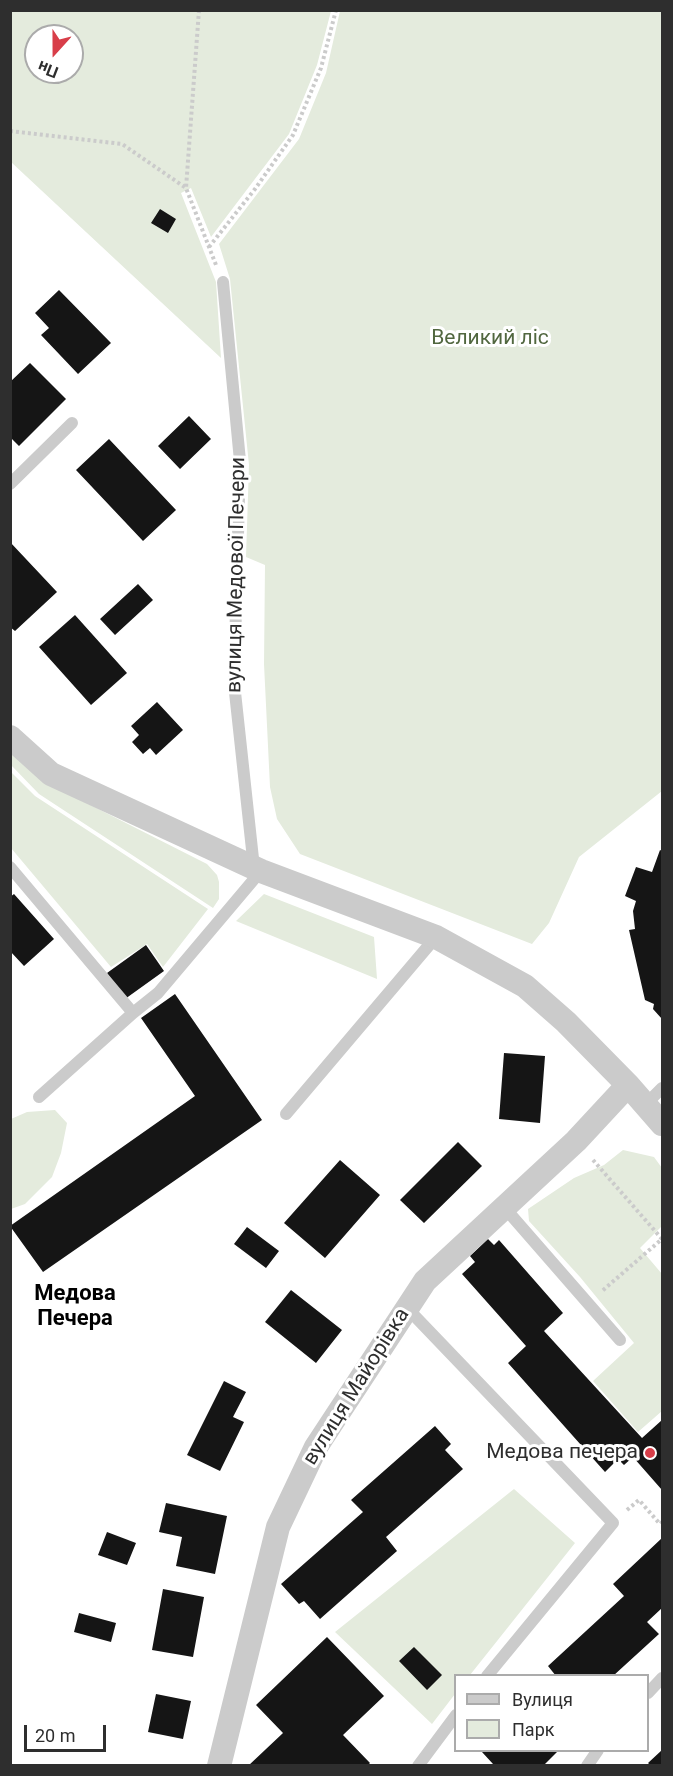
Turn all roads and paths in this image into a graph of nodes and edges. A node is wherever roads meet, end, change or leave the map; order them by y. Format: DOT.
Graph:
graph roads {
  1 [pos="200,10"];
  2 [pos="336,10"];
  3 [pos="10,131"];
  4 [pos="186,188"];
  5 [pos="209,248"];
  6 [pos="223,282"];
  7 [pos="72,423"];
  8 [pos="10,484"];
  9 [pos="10,737"];
  10 [pos="10,867"];
  11 [pos="258,869"];
  12 [pos="436,937"];
  13 [pos="133,1013"];
  14 [pos="628,1086"];
  15 [pos="663,1088"];
  16 [pos="39,1097"];
  17 [pos="645,1105"];
  18 [pos="286,1114"];
  19 [pos="663,1124"];
  20 [pos="576,1141"];
  21 [pos="504,1207"];
  22 [pos="662,1239"];
  23 [pos="588,1303"];
  24 [pos="407,1308"];
  25 [pos="620,1340"];
  26 [pos="663,1522"];
  27 [pos="613,1523"];
  28 [pos="489,1674"];
  29 [pos="663,1678"];
  30 [pos="649,1692"];
  31 [pos="454,1718"];
  32 [pos="597,1752"];
  33 [pos="219,1766"];
  34 [pos="418,1766"];
  35 [pos="587,1766"];
  1 -- 4 [label="path"];
  2 -- 5 [label="path"];
  3 -- 4 [label="path"];
  4 -- 5 [label="path"];
  5 -- 6 [label="path"];
  6 -- 11 [label="lane, вулиця Медової Печери"];
  7 -- 8 [label="lane"];
  9 -- 11 [label="street"];
  10 -- 13 [label="lane"];
  11 -- 12 [label="street"];
  11 -- 13 [label="lane"];
  12 -- 14 [label="street"];
  12 -- 18 [label="lane"];
  13 -- 16 [label="lane"];
  14 -- 17 [label="street"];
  14 -- 20 [label="street, вулиця Майорівка"];
  15 -- 17 [label="lane"];
  17 -- 19 [label="street"];
  20 -- 21 [label="street, вулиця Майорівка"];
  20 -- 22 [label="path"];
  21 -- 23 [label="lane"];
  21 -- 24 [label="street, вулиця Майорівка"];
  22 -- 23 [label="path"];
  23 -- 25 [label="lane"];
  24 -- 27 [label="lane"];
  24 -- 33 [label="street, вулиця Майорівка"];
  26 -- 27 [label="path"];
  27 -- 28 [label="lane"];
  29 -- 30 [label="lane"];
  31 -- 34 [label="lane"];
  32 -- 35 [label="lane"];
}
